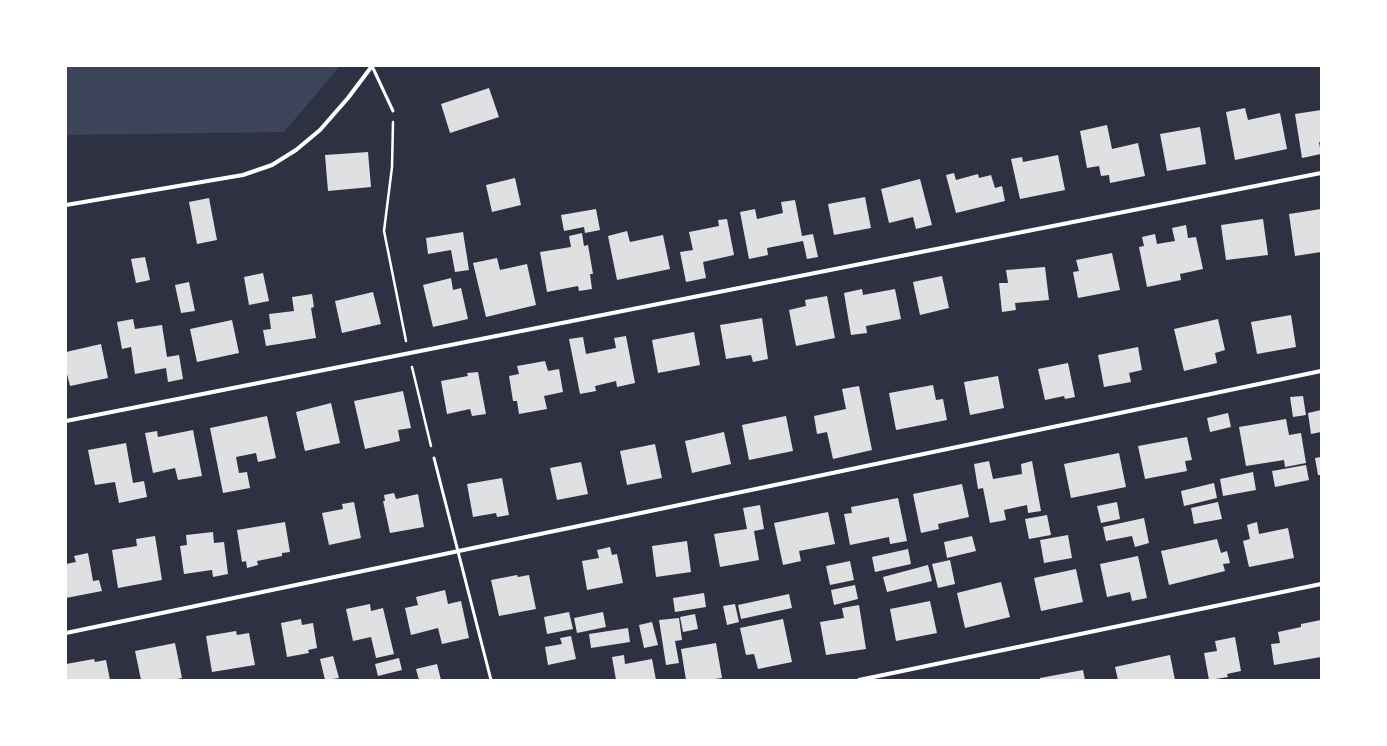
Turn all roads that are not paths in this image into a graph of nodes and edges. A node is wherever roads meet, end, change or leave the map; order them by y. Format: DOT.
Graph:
graph roads {
  1 [pos="372,66"];
  2 [pos="393,111"];
  3 [pos="1321,173"];
  4 [pos="66,205"];
  5 [pos="1321,371"];
  6 [pos="66,421"];
  7 [pos="434,458"];
  8 [pos="459,552"];
  9 [pos="1321,584"];
  10 [pos="66,633"];
  11 [pos="491,680"];
  12 [pos="859,680"];
  1 -- 2 [label="lane"];
  1 -- 4 [label="street"];
  3 -- 6 [label="street"];
  5 -- 8 [label="street"];
  7 -- 8 [label="lane"];
  8 -- 10 [label="street"];
  8 -- 11 [label="lane"];
  9 -- 12 [label="street"];
}
